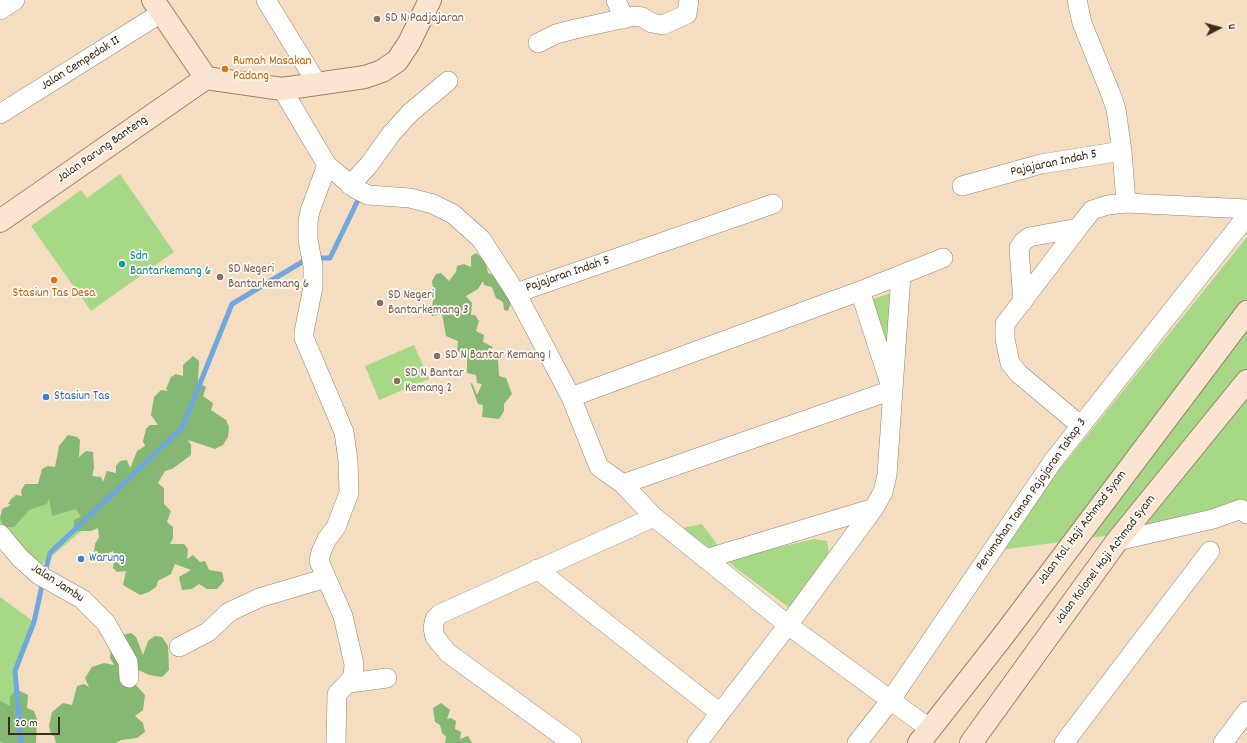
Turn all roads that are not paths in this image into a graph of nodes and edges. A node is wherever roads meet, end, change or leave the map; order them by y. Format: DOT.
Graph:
graph roads {
  1 [pos="15,0"];
  2 [pos="266,0"];
  3 [pos="430,0"];
  4 [pos="616,0"];
  5 [pos="689,0"];
  6 [pos="1077,0"];
  7 [pos="157,7"];
  8 [pos="0,10"];
  9 [pos="624,19"];
  10 [pos="538,43"];
  11 [pos="206,78"];
  12 [pos="448,81"];
  13 [pos="318,85"];
  14 [pos="282,89"];
  15 [pos="0,114"];
  16 [pos="1122,151"];
  17 [pos="327,165"];
  18 [pos="962,186"];
  19 [pos="358,190"];
  20 [pos="1126,203"];
  21 [pos="773,204"];
  22 [pos="1247,209"];
  23 [pos="1247,216"];
  24 [pos="0,221"];
  25 [pos="1078,228"];
  26 [pos="943,258"];
  27 [pos="900,275"];
  28 [pos="860,291"];
  29 [pos="516,293"];
  30 [pos="1023,302"];
  31 [pos="1247,312"];
  32 [pos="1247,381"];
  33 [pos="892,390"];
  34 [pos="571,397"];
  35 [pos="1080,425"];
  36 [pos="623,484"];
  37 [pos="874,508"];
  38 [pos="1247,514"];
  39 [pos="654,518"];
  40 [pos="0,534"];
  41 [pos="1117,541"];
  42 [pos="1210,551"];
  43 [pos="705,559"];
  44 [pos="537,569"];
  45 [pos="326,578"];
  46 [pos="788,625"];
  47 [pos="179,647"];
  48 [pos="129,678"];
  49 [pos="387,678"];
  50 [pos="350,683"];
  51 [pos="890,701"];
  52 [pos="1247,711"];
  53 [pos="720,713"];
  54 [pos="924,736"];
  55 [pos="336,743"];
  56 [pos="572,743"];
  57 [pos="697,743"];
  58 [pos="857,743"];
  59 [pos="971,743"];
  60 [pos="1064,743"];
  61 [pos="1223,743"];
  1 -- 8 [label="street"];
  2 -- 13 [label="street"];
  3 -- 13 [label="main road"];
  4 -- 9 [label="street"];
  5 -- 9 [label="street"];
  6 -- 16 [label="street"];
  7 -- 11 [label="main road"];
  7 -- 15 [label="street, Jalan Cempedak II"];
  9 -- 10 [label="street"];
  11 -- 14 [label="main road"];
  11 -- 24 [label="main road, Jalan Parung Banteng"];
  12 -- 19 [label="street"];
  13 -- 14 [label="main road"];
  14 -- 17 [label="street"];
  16 -- 18 [label="street, Pajajaran Indah 5"];
  16 -- 20 [label="street"];
  17 -- 19 [label="street"];
  17 -- 45 [label="street"];
  19 -- 29 [label="street, Pajajaran Indah 5"];
  20 -- 22 [label="street"];
  20 -- 25 [label="street"];
  21 -- 29 [label="street, Pajajaran Indah 5"];
  23 -- 35 [label="street, Perumahan Taman Pajajaran Tahap 3"];
  25 -- 30 [label="street"];
  25 -- 30 [label="street"];
  26 -- 27 [label="street"];
  27 -- 28 [label="street"];
  27 -- 33 [label="street"];
  28 -- 33 [label="street"];
  28 -- 34 [label="street"];
  29 -- 34 [label="street"];
  30 -- 35 [label="street"];
  31 -- 54 [label="main road, Jalan Kol. Haji Achmad Syam"];
  32 -- 41 [label="main road, Jalan Kolonel Haji Achmad Syam"];
  33 -- 36 [label="street"];
  33 -- 37 [label="street"];
  34 -- 36 [label="street"];
  35 -- 51 [label="street, Perumahan Taman Pajajaran Tahap 3"];
  36 -- 39 [label="street"];
  37 -- 43 [label="street"];
  37 -- 46 [label="street"];
  38 -- 41 [label="street"];
  39 -- 43 [label="street"];
  39 -- 44 [label="street"];
  40 -- 48 [label="street, Jalan Jambu"];
  41 -- 59 [label="main road, Jalan Kolonel Haji Achmad Syam"];
  42 -- 60 [label="street"];
  43 -- 46 [label="street"];
  44 -- 53 [label="street"];
  44 -- 56 [label="street"];
  45 -- 47 [label="street"];
  45 -- 50 [label="street"];
  46 -- 51 [label="street"];
  46 -- 53 [label="street"];
  49 -- 50 [label="street"];
  50 -- 55 [label="street"];
  51 -- 54 [label="street"];
  51 -- 58 [label="street, Perumahan Taman Pajajaran Tahap 3"];
  52 -- 61 [label="street"];
  53 -- 57 [label="street"];
}
